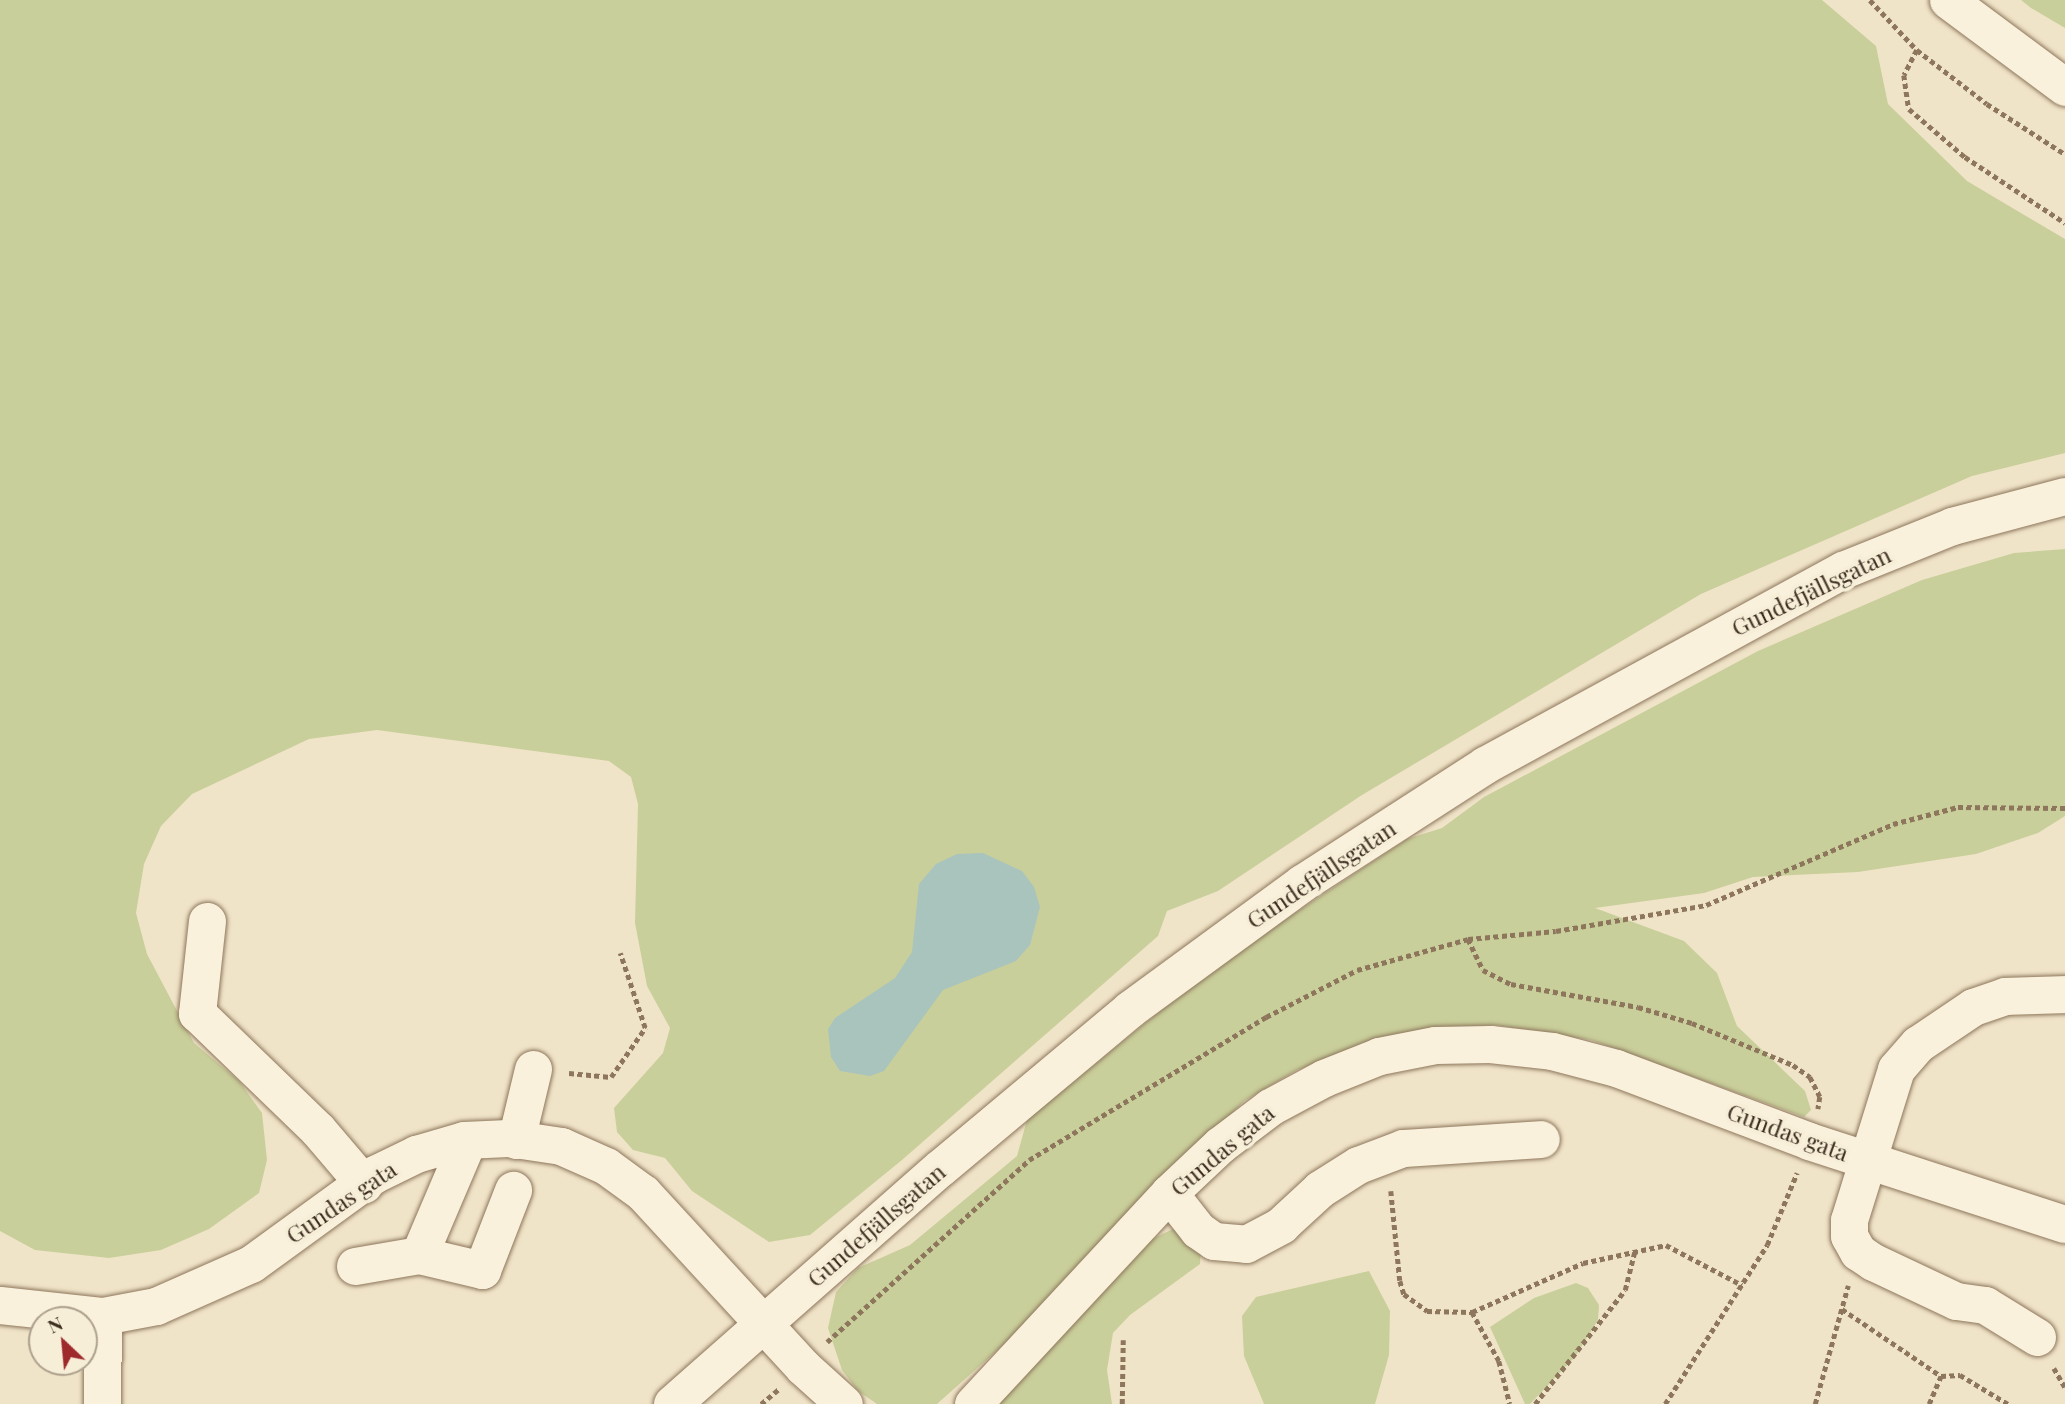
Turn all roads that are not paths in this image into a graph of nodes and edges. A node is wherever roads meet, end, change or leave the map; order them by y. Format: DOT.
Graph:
graph roads {
  1 [pos="1948,0"];
  2 [pos="2065,87"];
  3 [pos="2065,496"];
  4 [pos="207,921"];
  5 [pos="2065,994"];
  6 [pos="533,1069"];
  7 [pos="1541,1139"];
  8 [pos="468,1140"];
  9 [pos="516,1140"];
  10 [pos="1867,1160"];
  11 [pos="364,1184"];
  12 [pos="513,1190"];
  13 [pos="1169,1193"];
  14 [pos="2065,1224"];
  15 [pos="419,1255"];
  16 [pos="355,1266"];
  17 [pos="0,1305"];
  18 [pos="103,1316"];
  19 [pos="763,1325"];
  20 [pos="2037,1337"];
  21 [pos="102,1404"];
  22 [pos="671,1404"];
  23 [pos="844,1404"];
  24 [pos="973,1404"];
  1 -- 2 [label="street"];
  3 -- 19 [label="street, Gundefjällsgatan"];
  4 -- 11 [label="street"];
  5 -- 10 [label="street, Gundas gata"];
  6 -- 9 [label="street"];
  7 -- 13 [label="street"];
  8 -- 9 [label="street, Gundas gata"];
  8 -- 11 [label="street, Gundas gata"];
  8 -- 15 [label="street"];
  9 -- 19 [label="street, Gundas gata"];
  10 -- 13 [label="street, Gundas gata"];
  10 -- 14 [label="street, Gundas gata"];
  10 -- 20 [label="street"];
  11 -- 18 [label="street, Gundas gata"];
  12 -- 15 [label="street"];
  13 -- 24 [label="street, Gundas gata"];
  15 -- 16 [label="street"];
  17 -- 18 [label="street, Gundas gata"];
  18 -- 21 [label="street"];
  19 -- 22 [label="street, Gundefjällsgatan"];
  19 -- 23 [label="street, Gundas gata"];
}
